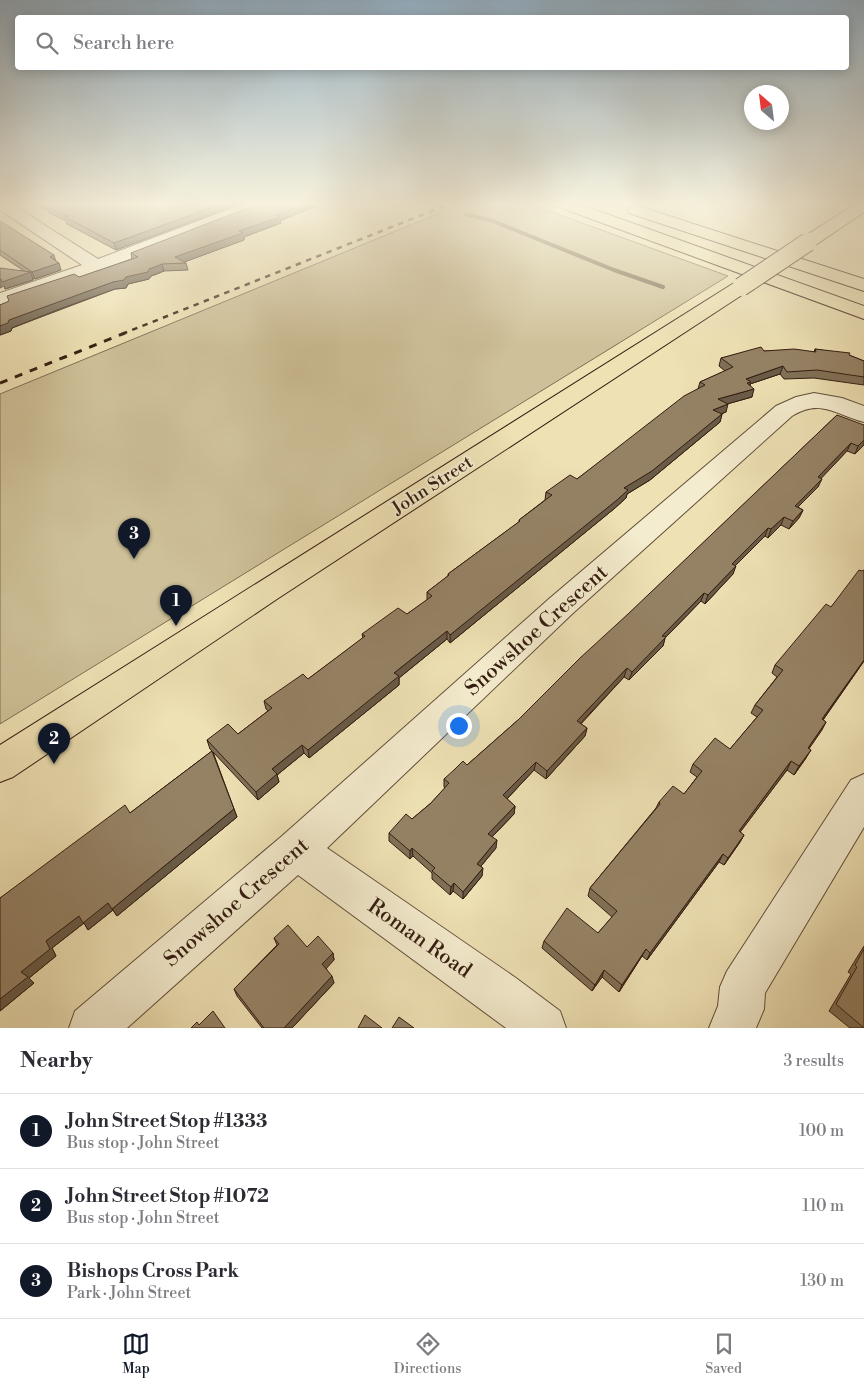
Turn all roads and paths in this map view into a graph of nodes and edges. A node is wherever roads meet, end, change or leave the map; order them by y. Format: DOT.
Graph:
graph roads {
  1 [pos="73,251"];
  2 [pos="134,251"];
  3 [pos="695,251"];
  4 [pos="760,251"];
  5 [pos="795,251"];
  6 [pos="96,266"];
  7 [pos="864,285"];
  8 [pos="0,299"];
  9 [pos="864,313"];
  10 [pos="864,415"];
  11 [pos="0,765"];
  12 [pos="864,792"];
  13 [pos="296,850"];
  14 [pos="92,1028"];
  15 [pos="543,1028"];
  16 [pos="732,1028"];
  1 -- 6 [label="street"];
  2 -- 6 [label="street"];
  3 -- 9 [label="main road"];
  4 -- 7 [label="main road"];
  5 -- 11 [label="main road, John Street, bridge"];
  6 -- 8 [label="street"];
  10 -- 13 [label="street, Snowshoe Crescent"];
  12 -- 16 [label="street"];
  13 -- 14 [label="street, Snowshoe Crescent"];
  13 -- 15 [label="street, Roman Road"];
}
